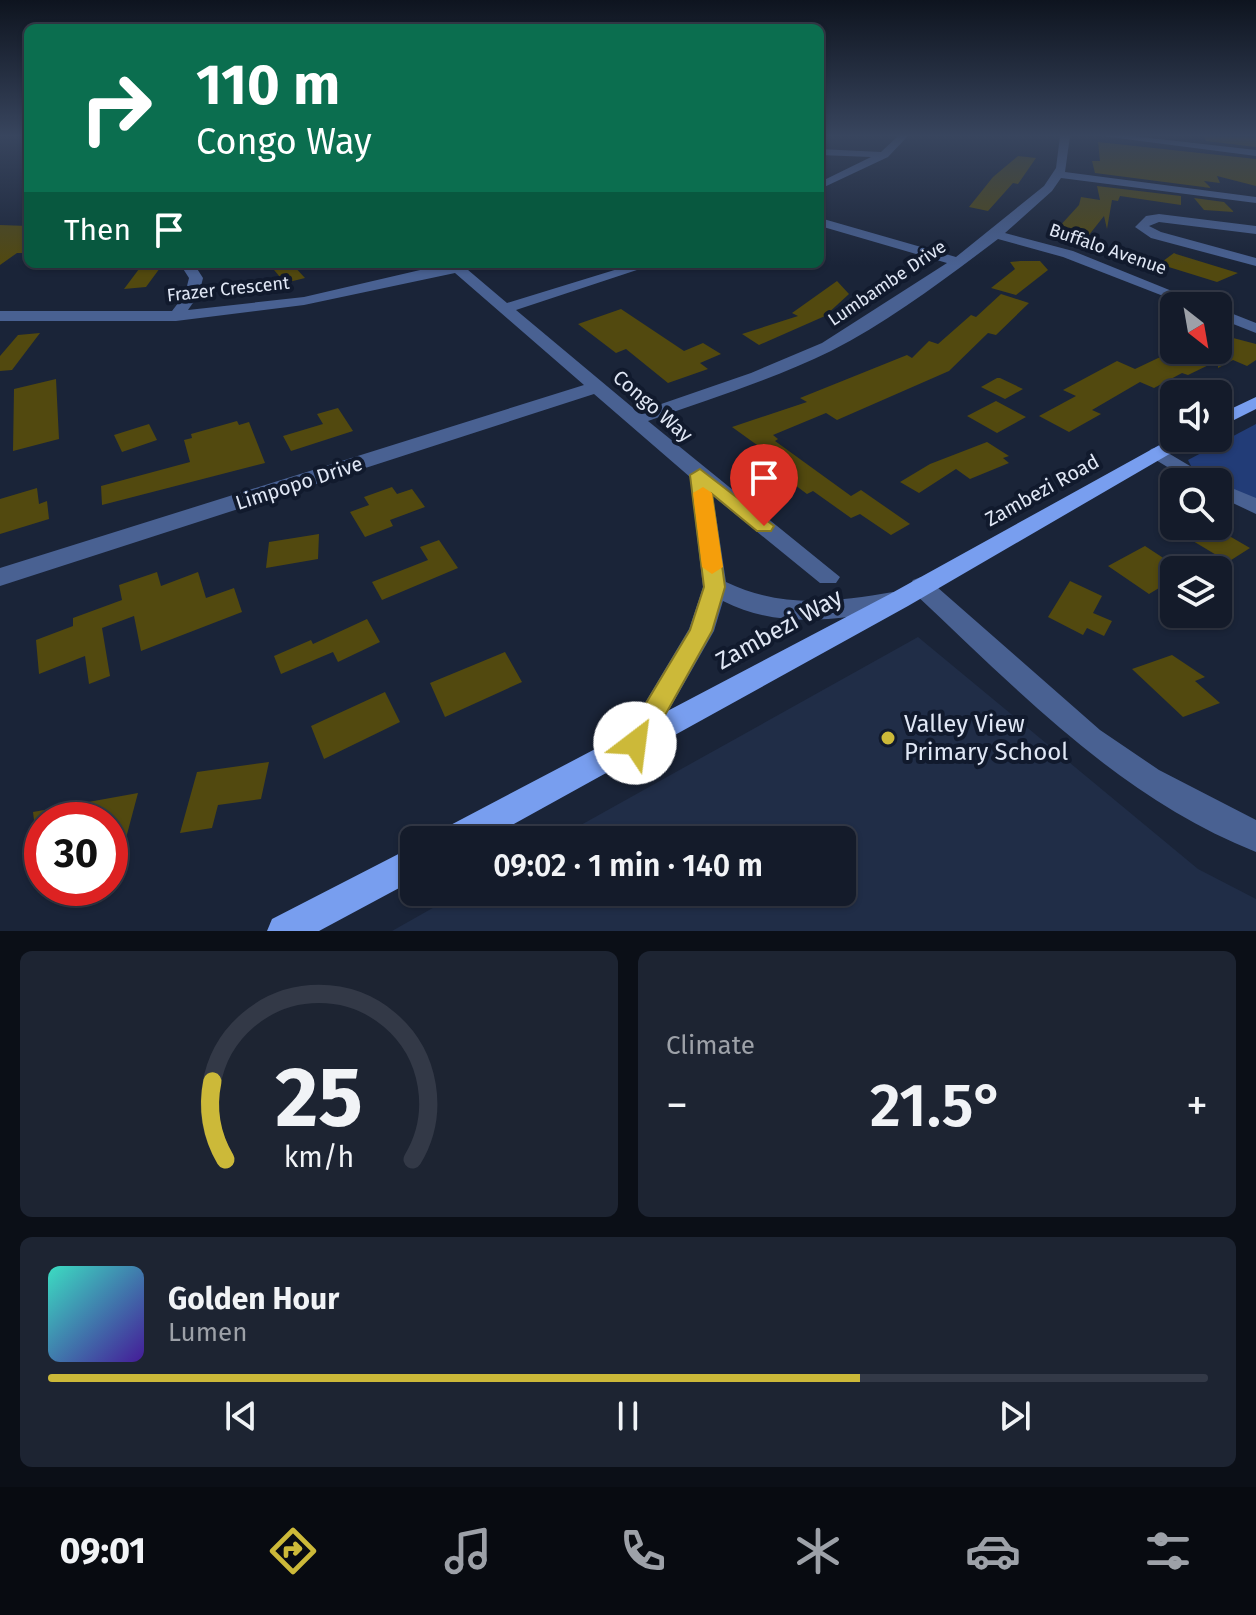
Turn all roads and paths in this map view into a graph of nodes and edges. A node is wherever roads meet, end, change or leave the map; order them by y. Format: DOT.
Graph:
graph roads {
  1 [pos="1055,179"];
  2 [pos="1095,179"];
  3 [pos="1256,200"];
  4 [pos="824,223"];
  5 [pos="1256,230"];
  6 [pos="999,235"];
  7 [pos="955,261"];
  8 [pos="1256,262"];
  9 [pos="190,268"];
  10 [pos="446,268"];
  11 [pos="457,268"];
  12 [pos="638,268"];
  13 [pos="1166,292"];
  14 [pos="505,308"];
  15 [pos="0,316"];
  16 [pos="176,316"];
  17 [pos="1232,319"];
  18 [pos="1256,328"];
  19 [pos="597,387"];
  20 [pos="1256,402"];
  21 [pos="1232,415"];
  22 [pos="634,420"];
  23 [pos="1158,453"];
  24 [pos="1183,468"];
  25 [pos="700,475"];
  26 [pos="1232,495"];
  27 [pos="1256,507"];
  28 [pos="0,577"];
  29 [pos="828,577"];
  30 [pos="715,587"];
  31 [pos="910,593"];
  32 [pos="635,743"];
  33 [pos="480,826"];
  34 [pos="1256,837"];
  35 [pos="400,869"];
  36 [pos="284,931"];
  1 -- 6 [label="street, Lumbambe Drive"];
  2 -- 3 [label="street"];
  4 -- 7 [label="street"];
  5 -- 8 [label="street"];
  6 -- 7 [label="street, Lumbambe Drive"];
  6 -- 13 [label="street, Buffalo Avenue"];
  7 -- 22 [label="street, Lumbambe Drive"];
  9 -- 16 [label="street"];
  10 -- 16 [label="street, Frazer Crescent"];
  11 -- 14 [label="street, Congo Way"];
  12 -- 14 [label="street"];
  14 -- 19 [label="street, Congo Way"];
  15 -- 16 [label="street, Frazer Crescent"];
  17 -- 18 [label="street"];
  19 -- 22 [label="street, Congo Way"];
  19 -- 28 [label="street, Limpopo Drive"];
  20 -- 21 [label="main road"];
  22 -- 25 [label="street, Congo Way"];
  23 -- 24 [label="street"];
  23 -- 31 [label="main road, Zambezi Road"];
  25 -- 29 [label="street, Congo Way"];
  25 -- 30 [label="street"];
  26 -- 27 [label="street"];
  30 -- 31 [label="street"];
  30 -- 32 [label="street"];
  31 -- 32 [label="main road, Zambezi Way"];
  31 -- 34 [label="street"];
  32 -- 33 [label="main road, Zambezi Way"];
  35 -- 36 [label="main road"];
}
